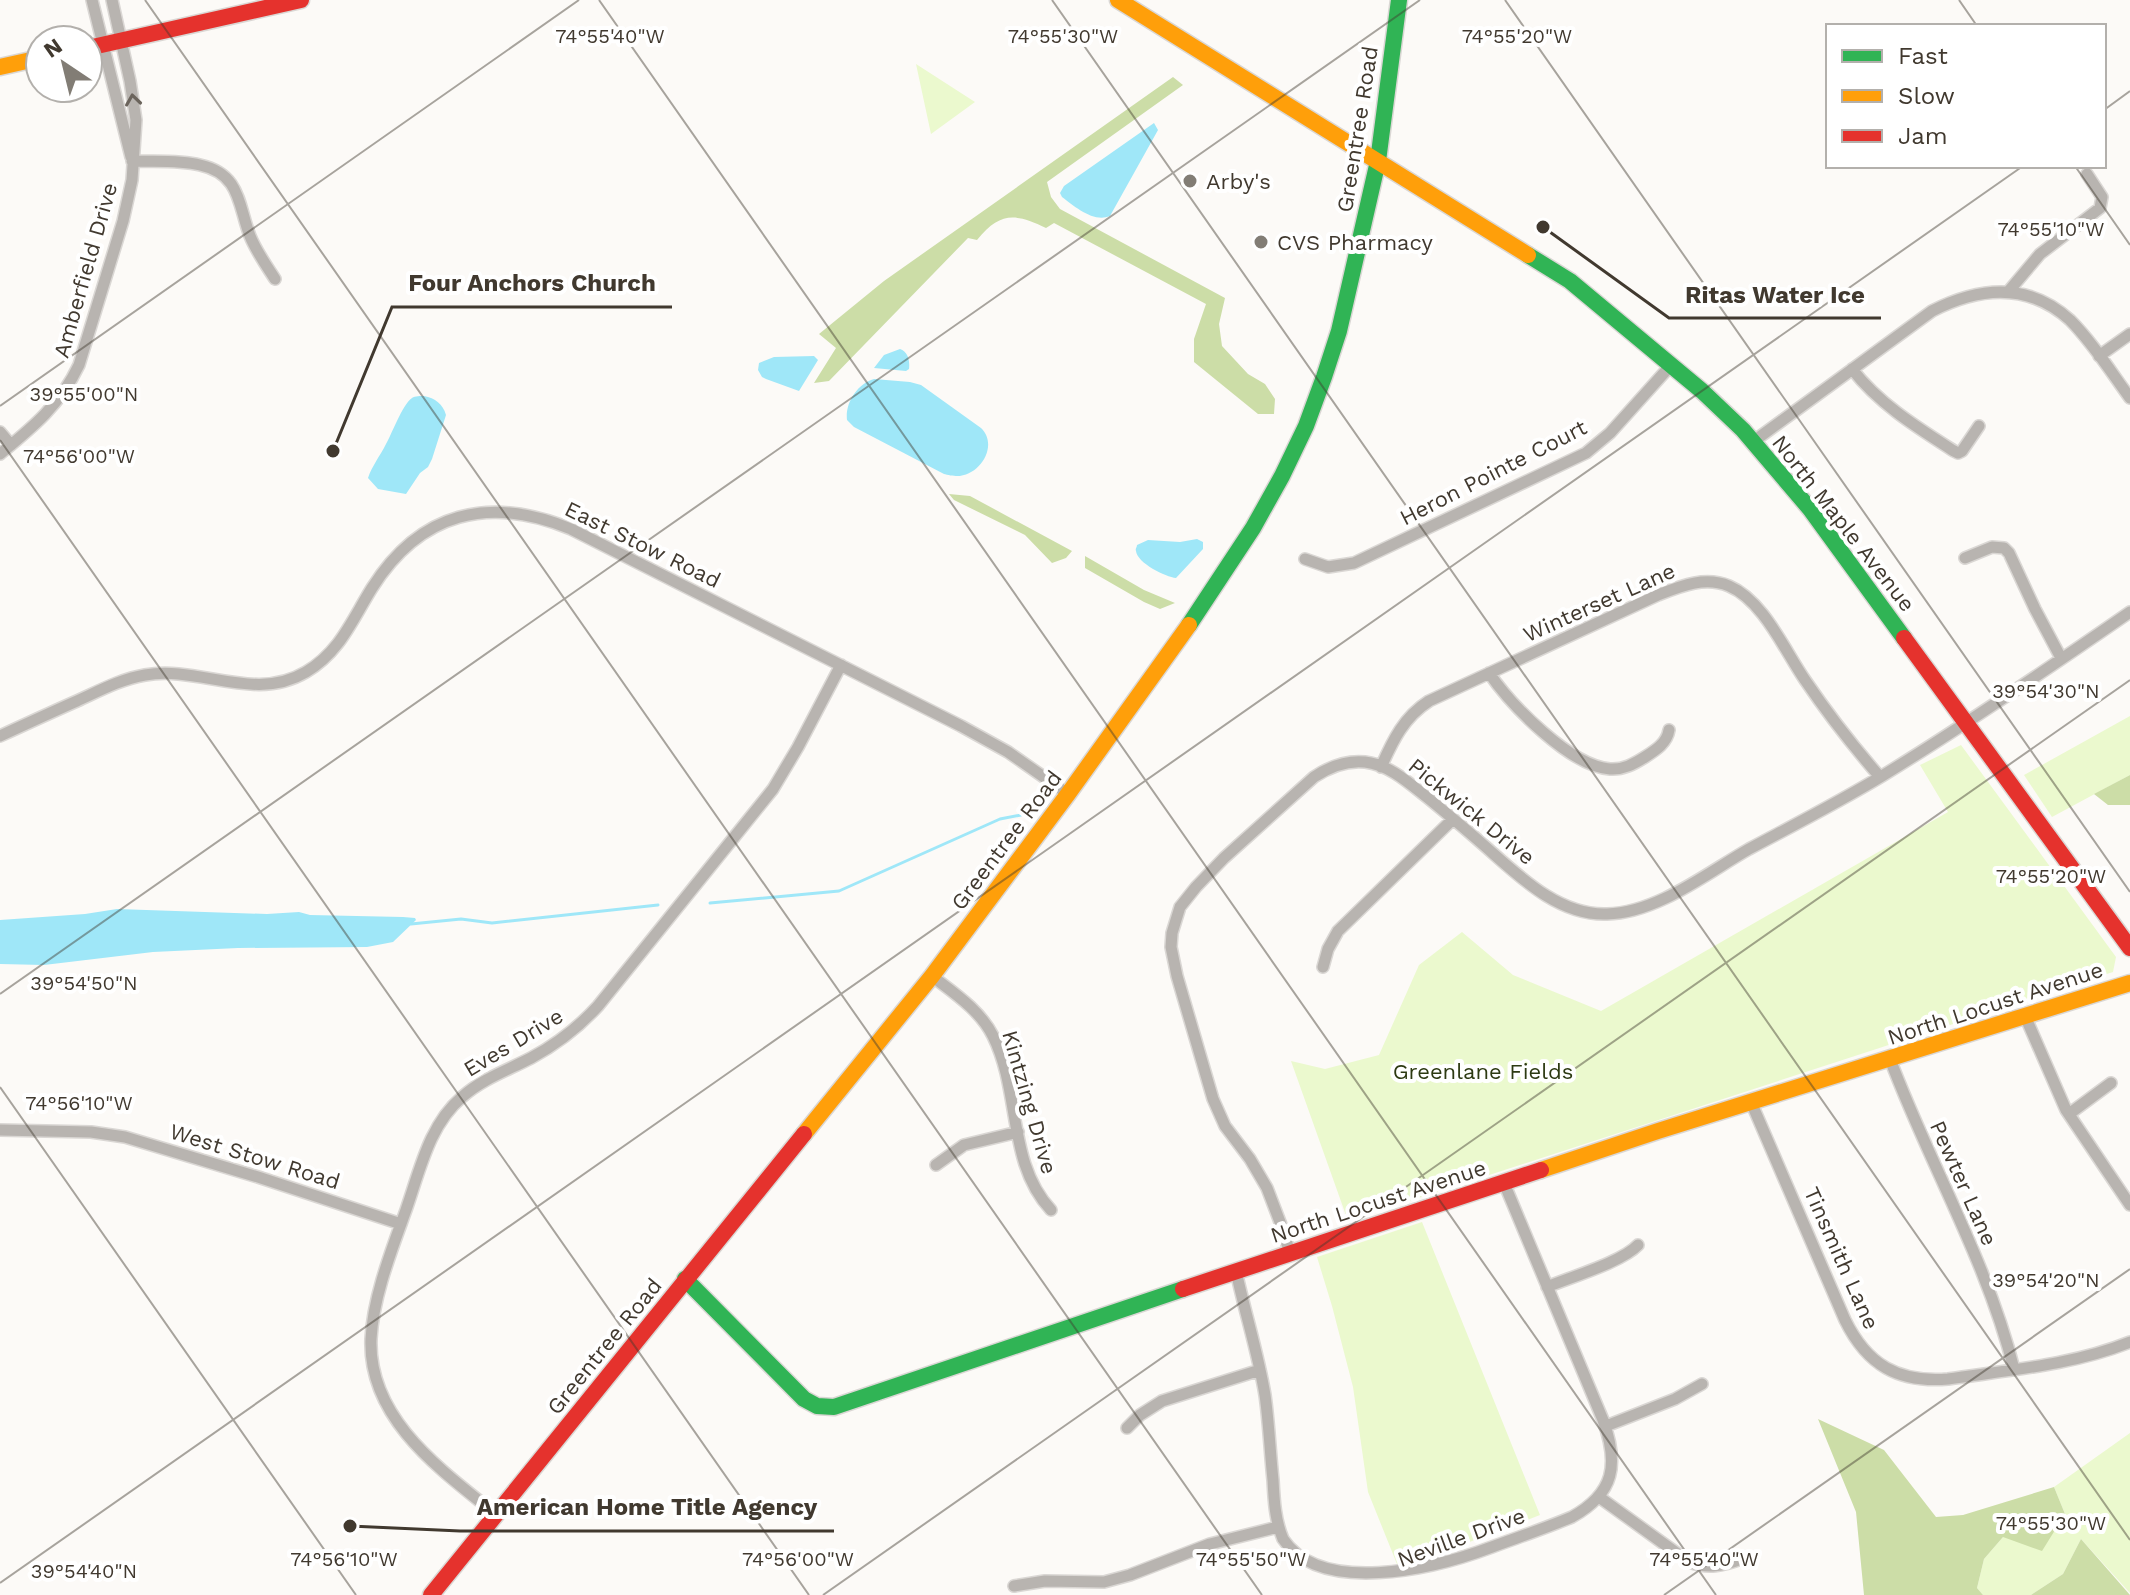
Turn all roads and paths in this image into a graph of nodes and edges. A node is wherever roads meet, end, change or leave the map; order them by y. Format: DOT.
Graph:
graph roads {
  1 [pos="92,0"];
  2 [pos="112,0"];
  3 [pos="301,0"];
  4 [pos="1118,0"];
  5 [pos="1399,0"];
  6 [pos="94,24"];
  7 [pos="120,40"];
  8 [pos="104,44"];
  9 [pos="24,62"];
  10 [pos="0,67"];
  11 [pos="104,74"];
  12 [pos="132,161"];
  13 [pos="1378,161"];
  14 [pos="2087,174"];
  15 [pos="275,279"];
  16 [pos="2008,292"];
  17 [pos="2130,334"];
  18 [pos="2099,356"];
  19 [pos="1672,364"];
  20 [pos="1852,369"];
  21 [pos="2130,398"];
  22 [pos="1979,426"];
  23 [pos="0,432"];
  24 [pos="1754,441"];
  25 [pos="11,445"];
  26 [pos="0,454"];
  27 [pos="1965,558"];
  28 [pos="1305,559"];
  29 [pos="2130,612"];
  30 [pos="2061,658"];
  31 [pos="841,665"];
  32 [pos="1489,673"];
  33 [pos="1966,723"];
  34 [pos="1669,730"];
  35 [pos="0,736"];
  36 [pos="1381,767"];
  37 [pos="1880,777"];
  38 [pos="1068,794"];
  39 [pos="1453,819"];
  40 [pos="2130,948"];
  41 [pos="1323,967"];
  42 [pos="932,976"];
  43 [pos="2130,983"];
  44 [pos="2025,1016"];
  45 [pos="1890,1059"];
  46 [pos="2111,1083"];
  47 [pos="1751,1102"];
  48 [pos="2069,1114"];
  49 [pos="0,1130"];
  50 [pos="1018,1132"];
  51 [pos="936,1165"];
  52 [pos="1504,1183"];
  53 [pos="2130,1205"];
  54 [pos="1051,1210"];
  55 [pos="401,1224"];
  56 [pos="1638,1245"];
  57 [pos="1290,1253"];
  58 [pos="1236,1271"];
  59 [pos="685,1279"];
  60 [pos="1547,1287"];
  61 [pos="2130,1342"];
  62 [pos="2014,1369"];
  63 [pos="1260,1370"];
  64 [pos="1702,1384"];
  65 [pos="1606,1426"];
  66 [pos="1127,1428"];
  67 [pos="1599,1497"];
  68 [pos="497,1515"];
  69 [pos="1278,1527"];
  70 [pos="1741,1559"];
  71 [pos="1319,1580"];
  72 [pos="1385,1585"];
  73 [pos="1014,1586"];
  74 [pos="431,1595"];
  1 -- 6 [label="street, Amberfield Drive"];
  2 -- 7 [label="street, Amberfield Drive"];
  3 -- 7 [label="main road"];
  4 -- 13 [label="main road, North Maple Avenue"];
  5 -- 13 [label="main road, Greentree Road"];
  7 -- 8 [label="main road"];
  12 -- 7 [label="street, Amberfield Drive, one-way"];
  9 -- 10 [label="main road"];
  11 -- 12 [label="street, Amberfield Drive"];
  12 -- 15 [label="street"];
  12 -- 25 [label="street, Amberfield Drive"];
  13 -- 19 [label="main road, North Maple Avenue"];
  13 -- 38 [label="main road, Greentree Road"];
  14 -- 16 [label="street"];
  16 -- 18 [label="street"];
  16 -- 20 [label="street"];
  17 -- 18 [label="street"];
  18 -- 21 [label="street"];
  19 -- 24 [label="main road, North Maple Avenue"];
  19 -- 28 [label="street, Heron Pointe Court"];
  20 -- 22 [label="street"];
  20 -- 24 [label="street"];
  23 -- 25 [label="street"];
  24 -- 33 [label="main road, North Maple Avenue"];
  25 -- 26 [label="street, Amberfield Drive"];
  27 -- 30 [label="street"];
  29 -- 30 [label="street, Pickwick Drive"];
  30 -- 33 [label="street, Pickwick Drive"];
  31 -- 35 [label="street, East Stow Road"];
  31 -- 38 [label="street, East Stow Road"];
  31 -- 55 [label="street, Eves Drive"];
  32 -- 34 [label="street"];
  32 -- 36 [label="street, Winterset Lane"];
  32 -- 37 [label="street, Winterset Lane"];
  33 -- 37 [label="street, Pickwick Drive"];
  33 -- 40 [label="main road, North Maple Avenue"];
  36 -- 39 [label="street, Pickwick Drive"];
  36 -- 57 [label="street, Pickwick Drive"];
  37 -- 39 [label="street, Pickwick Drive"];
  38 -- 42 [label="main road, Greentree Road"];
  39 -- 41 [label="street"];
  42 -- 50 [label="street, Kintzing Drive"];
  42 -- 59 [label="main road, Greentree Road"];
  43 -- 44 [label="main road, North Locust Avenue"];
  44 -- 45 [label="main road, North Locust Avenue"];
  44 -- 48 [label="street"];
  45 -- 47 [label="main road, North Locust Avenue"];
  45 -- 62 [label="street, Pewter Lane"];
  46 -- 48 [label="street"];
  47 -- 52 [label="main road, North Locust Avenue"];
  47 -- 62 [label="street, Tinsmith Lane"];
  48 -- 53 [label="street"];
  49 -- 55 [label="street, West Stow Road"];
  50 -- 51 [label="street"];
  50 -- 54 [label="street, Kintzing Drive"];
  52 -- 57 [label="main road, North Locust Avenue"];
  52 -- 60 [label="street"];
  55 -- 68 [label="street, Eves Drive"];
  56 -- 60 [label="street"];
  57 -- 58 [label="main road, North Locust Avenue"];
  58 -- 59 [label="main road, North Locust Avenue"];
  58 -- 63 [label="street"];
  59 -- 68 [label="main road, Greentree Road"];
  60 -- 65 [label="street"];
  61 -- 62 [label="street, Tinsmith Lane"];
  63 -- 66 [label="street"];
  63 -- 69 [label="street"];
  64 -- 65 [label="street"];
  65 -- 67 [label="street"];
  67 -- 70 [label="street"];
  67 -- 72 [label="street, Neville Drive"];
  68 -- 74 [label="main road, Greentree Road"];
  69 -- 71 [label="street"];
  69 -- 73 [label="street"];
}
